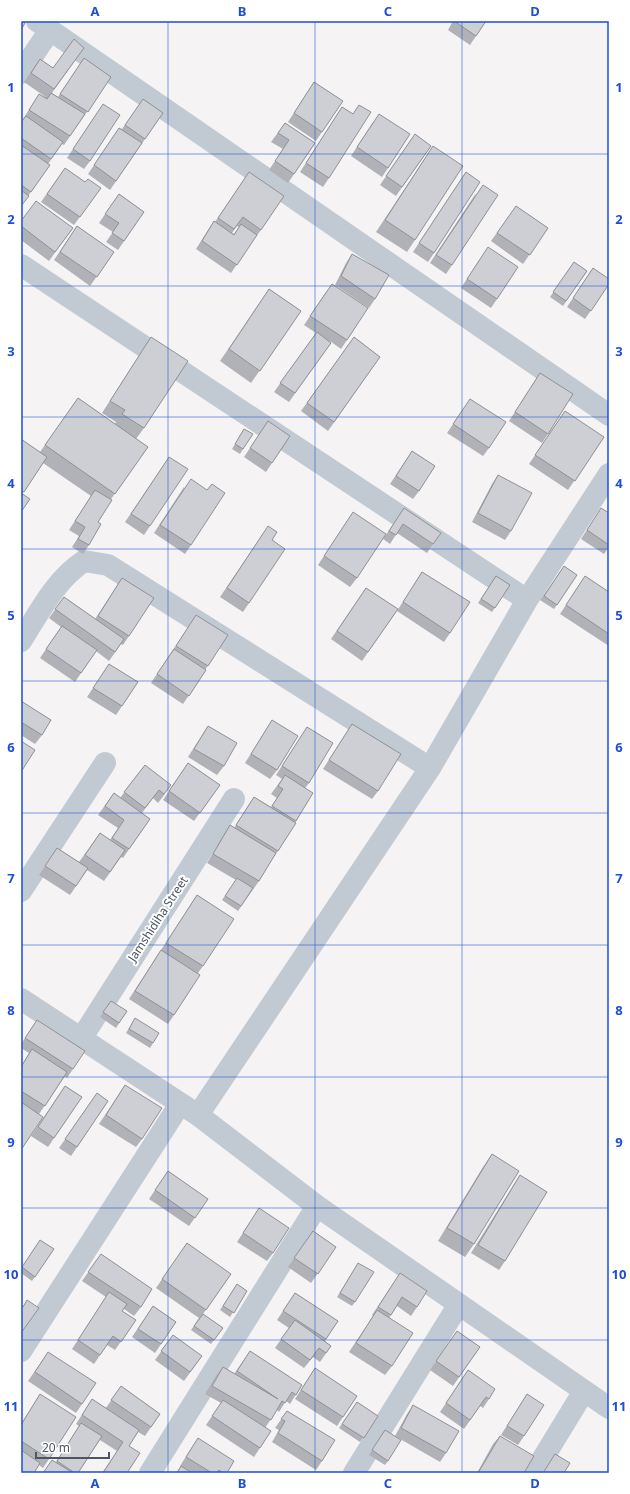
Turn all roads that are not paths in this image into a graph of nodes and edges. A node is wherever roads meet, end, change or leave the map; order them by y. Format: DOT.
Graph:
graph roads {
  1 [pos="44,25"];
  2 [pos="21,73"];
  3 [pos="21,265"];
  4 [pos="609,415"];
  5 [pos="609,474"];
  6 [pos="527,600"];
  7 [pos="21,642"];
  8 [pos="104,763"];
  9 [pos="430,768"];
  10 [pos="234,799"];
  11 [pos="21,891"];
  12 [pos="21,999"];
  13 [pos="81,1039"];
  14 [pos="180,1104"];
  15 [pos="198,1115"];
  16 [pos="317,1206"];
  17 [pos="459,1304"];
  18 [pos="21,1351"];
  19 [pos="584,1391"];
  20 [pos="609,1408"];
  21 [pos="150,1473"];
  22 [pos="354,1473"];
  23 [pos="534,1473"];
  1 -- 2 [label="street"];
  1 -- 4 [label="street"];
  3 -- 6 [label="street"];
  5 -- 6 [label="street"];
  6 -- 9 [label="street"];
  7 -- 9 [label="street"];
  8 -- 11 [label="street"];
  9 -- 15 [label="street"];
  10 -- 13 [label="street, Jamshidiha Street"];
  12 -- 13 [label="street"];
  13 -- 14 [label="street"];
  14 -- 15 [label="street"];
  14 -- 18 [label="street"];
  15 -- 16 [label="street"];
  16 -- 17 [label="street"];
  16 -- 21 [label="street"];
  17 -- 19 [label="street"];
  17 -- 22 [label="street"];
  19 -- 20 [label="street"];
  19 -- 23 [label="street"];
}
